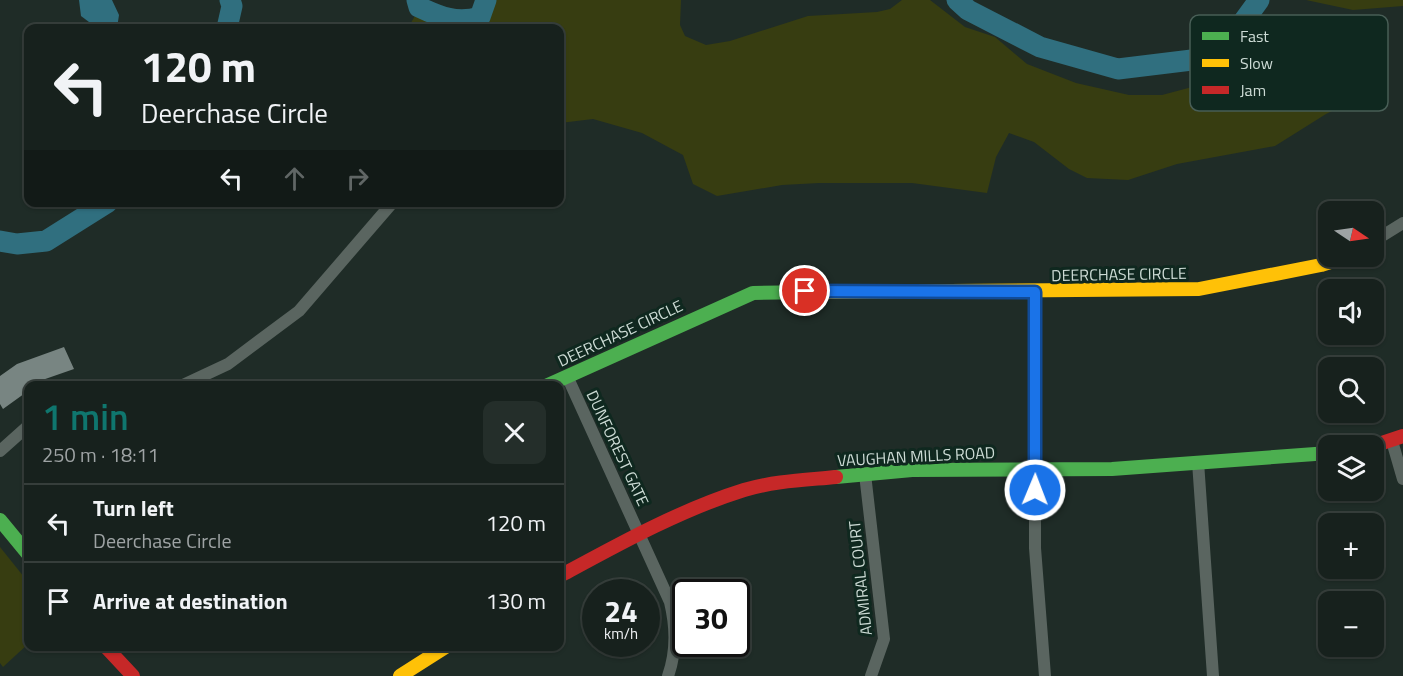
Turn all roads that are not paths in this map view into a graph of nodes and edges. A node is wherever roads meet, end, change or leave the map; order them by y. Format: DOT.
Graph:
graph roads {
  1 [pos="389,207"];
  2 [pos="1403,223"];
  3 [pos="1384,235"];
  4 [pos="1318,266"];
  5 [pos="1035,292"];
  6 [pos="567,376"];
  7 [pos="192,381"];
  8 [pos="556,381"];
  9 [pos="24,430"];
  10 [pos="1397,439"];
  11 [pos="0,452"];
  12 [pos="1318,454"];
  13 [pos="1198,462"];
  14 [pos="1035,469"];
  15 [pos="865,474"];
  16 [pos="1403,479"];
  17 [pos="0,520"];
  18 [pos="640,534"];
  19 [pos="24,549"];
  20 [pos="564,574"];
  21 [pos="110,651"];
  22 [pos="439,651"];
  23 [pos="133,676"];
  24 [pos="400,676"];
  25 [pos="668,676"];
  26 [pos="872,676"];
  27 [pos="1045,676"];
  28 [pos="1213,676"];
  1 -- 7 [label="street"];
  2 -- 3 [label="street"];
  4 -- 5 [label="street, DEERCHASE CIRCLE"];
  5 -- 6 [label="street, DEERCHASE CIRCLE"];
  5 -- 14 [label="street"];
  6 -- 8 [label="street, DEERCHASE CIRCLE"];
  6 -- 18 [label="street, DUNFOREST GATE"];
  9 -- 11 [label="street"];
  10 -- 16 [label="street"];
  12 -- 13 [label="street, VAUGHAN MILLS ROAD"];
  13 -- 14 [label="street, VAUGHAN MILLS ROAD"];
  13 -- 28 [label="street"];
  14 -- 15 [label="street, VAUGHAN MILLS ROAD"];
  14 -- 27 [label="street"];
  15 -- 18 [label="street, VAUGHAN MILLS ROAD"];
  15 -- 26 [label="street, ADMIRAL COURT"];
  17 -- 19 [label="street"];
  18 -- 20 [label="street, VAUGHAN MILLS ROAD"];
  18 -- 25 [label="street, DUNFOREST GATE"];
  21 -- 23 [label="street"];
  22 -- 24 [label="street"];
}
